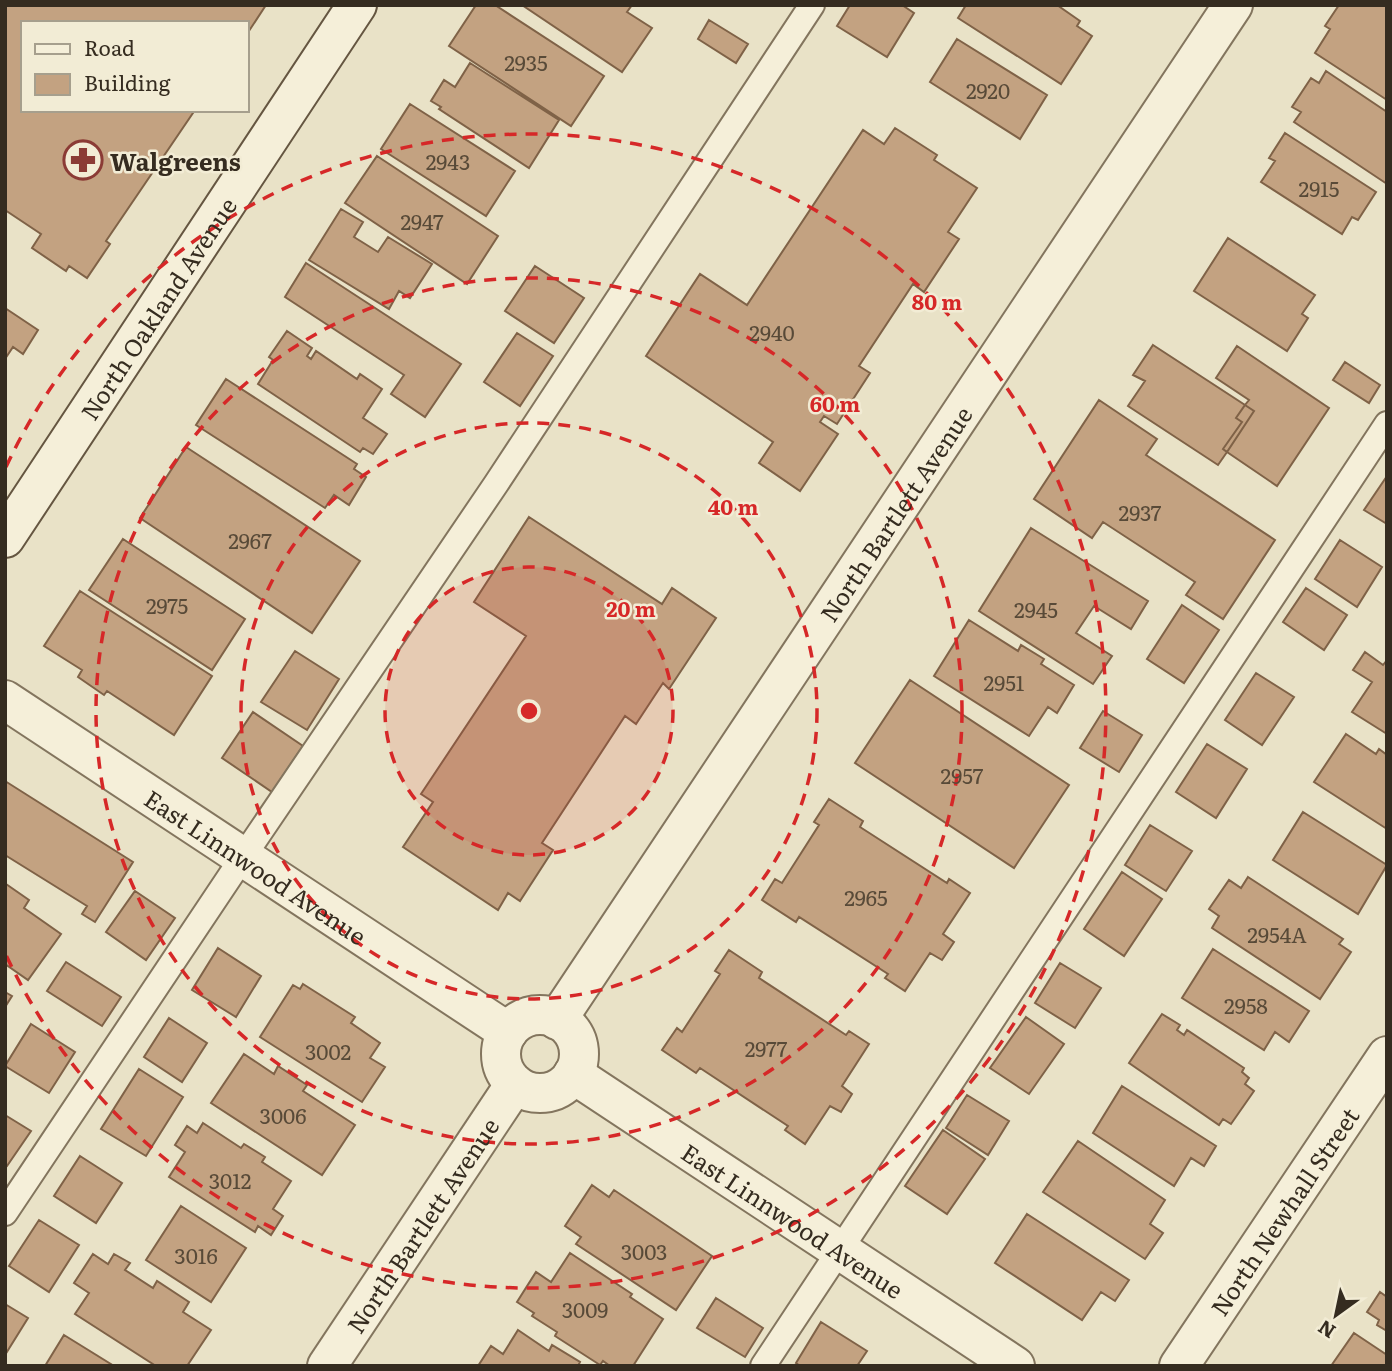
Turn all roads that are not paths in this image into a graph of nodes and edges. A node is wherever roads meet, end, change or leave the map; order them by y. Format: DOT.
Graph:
graph roads {
  1 [pos="357,5"];
  2 [pos="812,5"];
  3 [pos="1233,5"];
  4 [pos="1387,424"];
  5 [pos="5,538"];
  6 [pos="5,700"];
  7 [pos="243,857"];
  8 [pos="557,1020"];
  9 [pos="508,1032"];
  10 [pos="1387,1056"];
  11 [pos="573,1074"];
  12 [pos="515,1084"];
  13 [pos="5,1213"];
  14 [pos="841,1251"];
  15 [pos="327,1366"];
  16 [pos="763,1366"];
  17 [pos="1014,1366"];
  18 [pos="1180,1366"];
  1 -- 5 [label="street, North Oakland Avenue"];
  2 -- 7 [label="lane"];
  3 -- 8 [label="street, North Bartlett Avenue"];
  4 -- 14 [label="lane"];
  6 -- 7 [label="street, East Linnwood Avenue"];
  7 -- 9 [label="street, East Linnwood Avenue"];
  7 -- 13 [label="lane"];
  8 -- 9 [label="street"];
  8 -- 11 [label="street"];
  9 -- 12 [label="street"];
  10 -- 18 [label="street, North Newhall Street"];
  11 -- 12 [label="street"];
  11 -- 14 [label="street, East Linnwood Avenue"];
  12 -- 15 [label="street, North Bartlett Avenue"];
  14 -- 16 [label="lane"];
  14 -- 17 [label="street, East Linnwood Avenue"];
}
